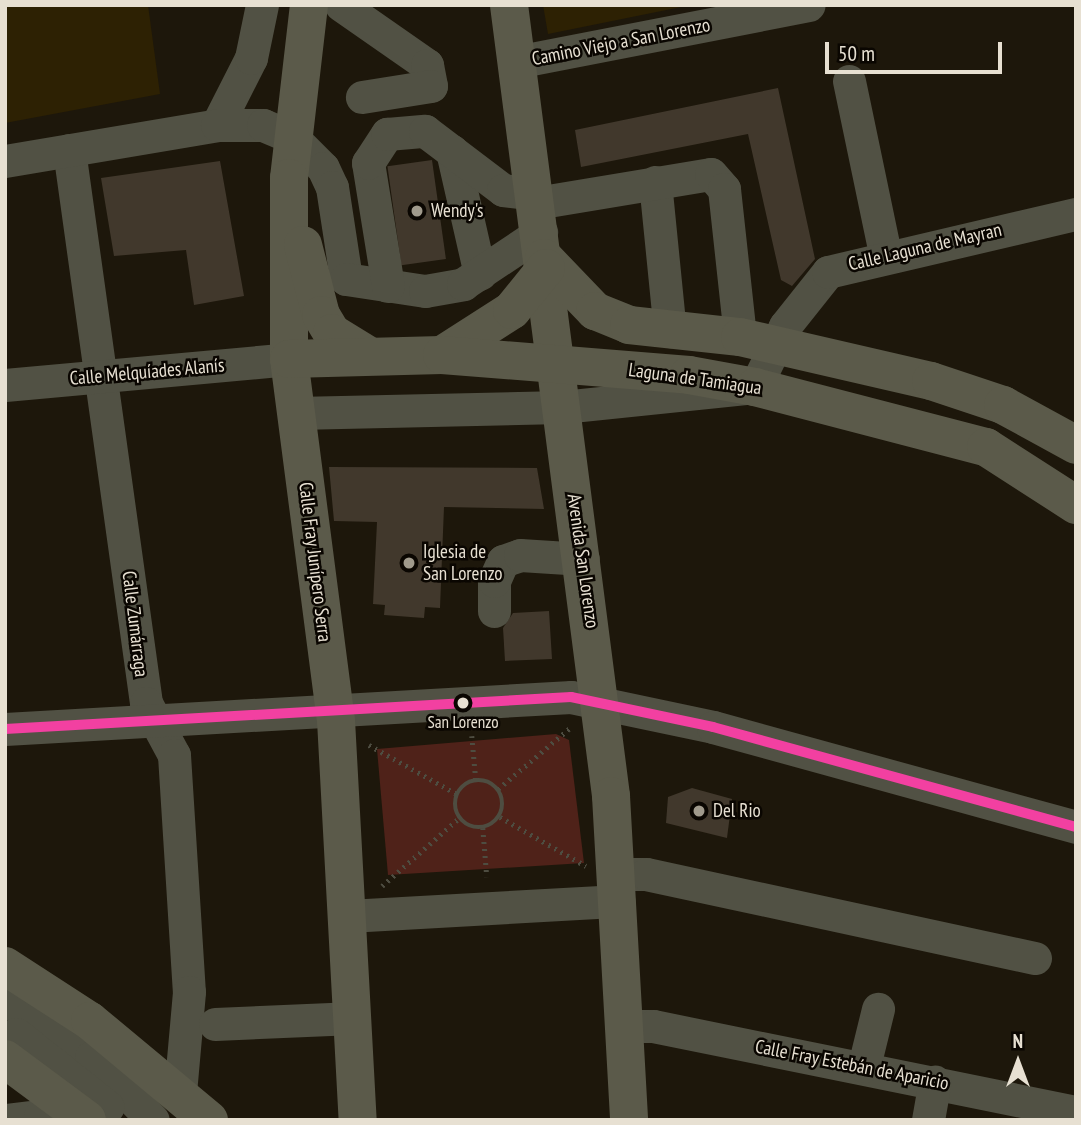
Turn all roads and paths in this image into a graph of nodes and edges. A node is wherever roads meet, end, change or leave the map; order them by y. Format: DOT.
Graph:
graph roads {
  1 [pos="262,5"];
  2 [pos="309,5"];
  3 [pos="341,5"];
  4 [pos="509,5"];
  5 [pos="807,5"];
  6 [pos="516,62"];
  7 [pos="849,81"];
  8 [pos="362,97"];
  9 [pos="217,125"];
  10 [pos="293,138"];
  11 [pos="69,150"];
  12 [pos="452,151"];
  13 [pos="5,161"];
  14 [pos="289,178"];
  15 [pos="655,182"];
  16 [pos="1076,214"];
  17 [pos="541,231"];
  18 [pos="885,254"];
  19 [pos="480,274"];
  20 [pos="328,281"];
  21 [pos="388,286"];
  22 [pos="670,331"];
  23 [pos="757,341"];
  24 [pos="368,355"];
  25 [pos="442,355"];
  26 [pos="289,359"];
  27 [pos="557,364"];
  28 [pos="103,377"];
  29 [pos="5,385"];
  30 [pos="755,387"];
  31 [pos="562,407"];
  32 [pos="296,414"];
  33 [pos="1076,445"];
  34 [pos="1076,505"];
  35 [pos="583,559"];
  36 [pos="494,611"];
  37 [pos="600,700"];
  38 [pos="334,708"];
  39 [pos="156,723"];
  40 [pos="570,728"];
  41 [pos="5,729"];
  42 [pos="472,736"];
  43 [pos="369,745"];
  44 [pos="475,780"];
  45 [pos="498,789"];
  46 [pos="457,794"];
  47 [pos="500,817"];
  48 [pos="459,818"];
  49 [pos="1076,827"];
  50 [pos="482,828"];
  51 [pos="486,877"];
  52 [pos="609,881"];
  53 [pos="382,887"];
  54 [pos="348,916"];
  55 [pos="1035,958"];
  56 [pos="5,966"];
  57 [pos="5,999"];
  58 [pos="878,1009"];
  59 [pos="354,1018"];
  60 [pos="215,1024"];
  61 [pos="627,1026"];
  62 [pos="5,1027"];
  63 [pos="5,1059"];
  64 [pos="864,1066"];
  65 [pos="935,1082"];
  66 [pos="180,1092"];
  67 [pos="74,1109"];
  68 [pos="1076,1112"];
  69 [pos="7,1120"];
  70 [pos="122,1120"];
  71 [pos="153,1120"];
  72 [pos="209,1120"];
  73 [pos="358,1120"];
  74 [pos="629,1120"];
  75 [pos="928,1120"];
  1 -- 9 [label="street"];
  2 -- 10 [label="main road, Calle Fray Junípero Serra"];
  3 -- 8 [label="street"];
  4 -- 6 [label="main road, Avenida San Lorenzo"];
  5 -- 6 [label="street, Camino Viejo a San Lorenzo"];
  6 -- 17 [label="main road, Avenida San Lorenzo"];
  7 -- 18 [label="street"];
  9 -- 10 [label="street"];
  9 -- 11 [label="street"];
  10 -- 14 [label="main road, Calle Fray Junípero Serra"];
  10 -- 20 [label="street"];
  11 -- 13 [label="street"];
  11 -- 28 [label="street, Calle Zumárraga"];
  12 -- 17 [label="street"];
  12 -- 19 [label="street"];
  12 -- 21 [label="street"];
  14 -- 20 [label="main road"];
  14 -- 26 [label="main road, Calle Fray Junípero Serra"];
  15 -- 17 [label="street"];
  15 -- 22 [label="street"];
  15 -- 23 [label="street"];
  16 -- 18 [label="street, Calle Laguna de Mayran"];
  17 -- 19 [label="street"];
  17 -- 22 [label="main road"];
  17 -- 25 [label="main road"];
  17 -- 27 [label="main road, Avenida San Lorenzo"];
  18 -- 23 [label="street, Calle Laguna de Mayran"];
  19 -- 21 [label="street"];
  20 -- 21 [label="street"];
  20 -- 24 [label="main road"];
  22 -- 23 [label="main road"];
  23 -- 30 [label="street, Calle Laguna de Mayran"];
  23 -- 33 [label="main road"];
  24 -- 25 [label="main road, Laguna de Tamiagua"];
  24 -- 26 [label="main road, Laguna de Tamiagua"];
  25 -- 27 [label="main road, Laguna de Tamiagua"];
  26 -- 28 [label="street, Calle Melquíades Alanís"];
  26 -- 32 [label="main road, Calle Fray Junípero Serra"];
  27 -- 30 [label="main road, Laguna de Tamiagua"];
  27 -- 31 [label="main road, Avenida San Lorenzo"];
  28 -- 29 [label="street, Calle Melquíades Alanís"];
  28 -- 39 [label="street, Calle Zumárraga"];
  30 -- 31 [label="street"];
  30 -- 34 [label="main road, Laguna de Tamiagua"];
  31 -- 32 [label="street"];
  31 -- 35 [label="main road, Avenida San Lorenzo"];
  32 -- 38 [label="main road, Calle Fray Junípero Serra"];
  35 -- 36 [label="street"];
  35 -- 37 [label="main road, Avenida San Lorenzo"];
  37 -- 38 [label="street"];
  37 -- 49 [label="street"];
  37 -- 52 [label="main road, Avenida San Lorenzo"];
  38 -- 39 [label="street"];
  38 -- 54 [label="main road, Calle Fray Junípero Serra"];
  39 -- 41 [label="street"];
  39 -- 66 [label="street, Calle Zumárraga"];
  40 -- 45 [label="path"];
  42 -- 44 [label="path"];
  43 -- 46 [label="path"];
  44 -- 45 [label="path"];
  44 -- 46 [label="path"];
  45 -- 47 [label="path"];
  46 -- 48 [label="path"];
  47 -- 50 [label="path"];
  47 -- 52 [label="path"];
  48 -- 50 [label="path"];
  48 -- 53 [label="path"];
  50 -- 51 [label="path"];
  52 -- 54 [label="street"];
  52 -- 55 [label="street"];
  52 -- 61 [label="main road, Avenida San Lorenzo"];
  54 -- 59 [label="main road, Calle Fray Junípero Serra"];
  56 -- 66 [label="main road"];
  57 -- 71 [label="street"];
  58 -- 64 [label="street"];
  59 -- 60 [label="street"];
  59 -- 73 [label="main road, Calle Fray Junípero Serra"];
  61 -- 64 [label="street, Calle Fray Estebán de Aparicio"];
  61 -- 74 [label="main road, Avenida San Lorenzo"];
  62 -- 70 [label="street"];
  63 -- 67 [label="main road"];
  64 -- 65 [label="street, Calle Fray Estebán de Aparicio"];
  65 -- 68 [label="street, Calle Fray Estebán de Aparicio"];
  65 -- 75 [label="street"];
  66 -- 72 [label="main road"];
  67 -- 69 [label="street"];
}
